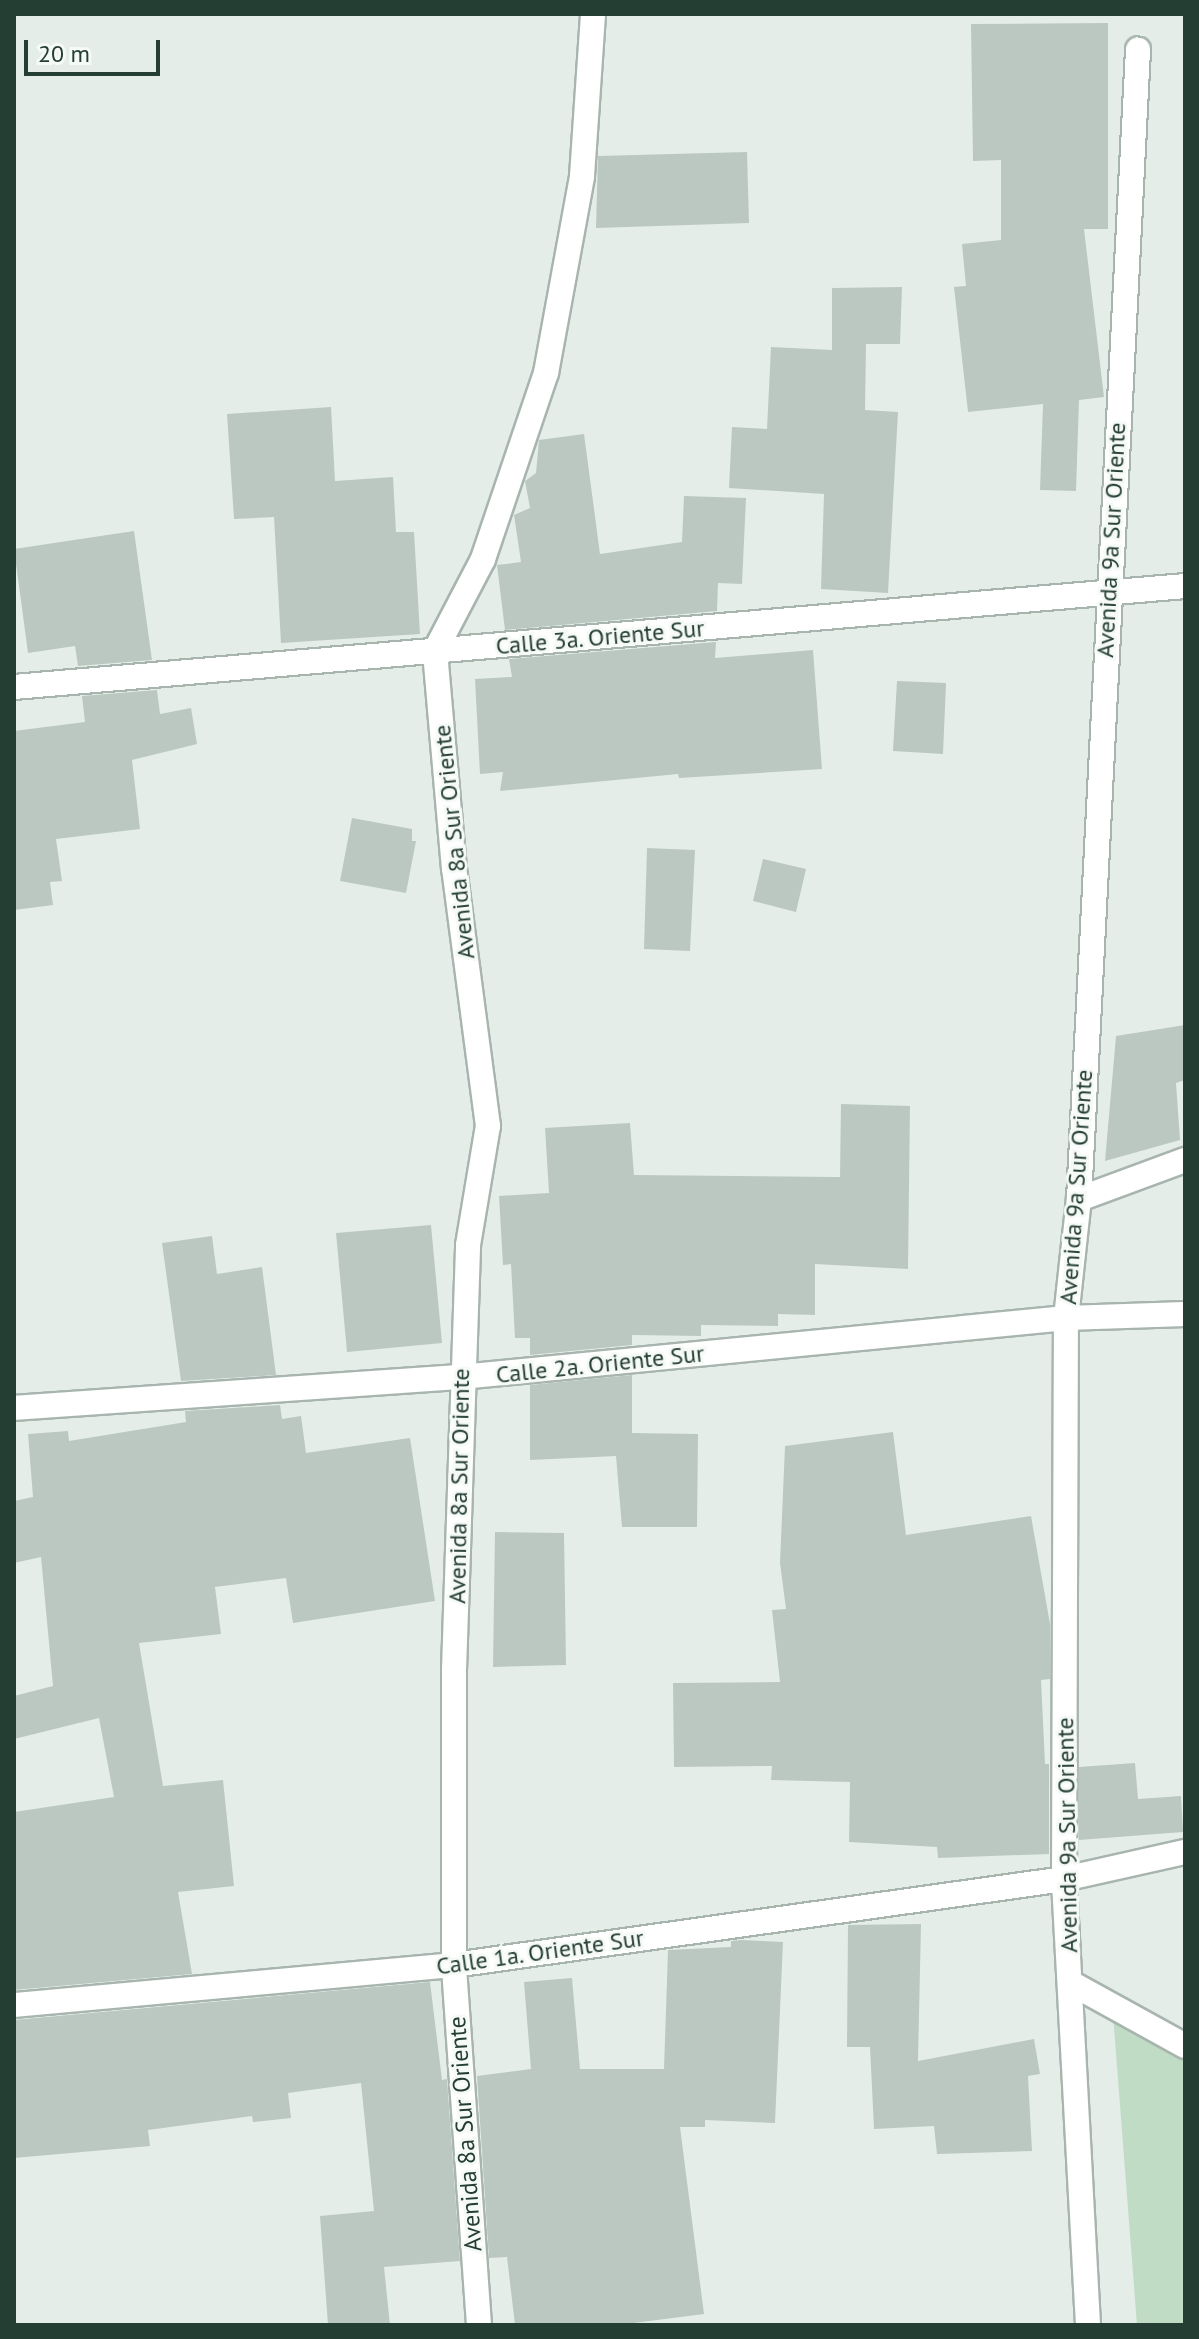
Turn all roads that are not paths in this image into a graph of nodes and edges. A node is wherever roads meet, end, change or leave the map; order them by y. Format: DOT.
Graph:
graph roads {
  1 [pos="593,14"];
  2 [pos="1138,50"];
  3 [pos="1185,586"];
  4 [pos="1108,594"];
  5 [pos="435,651"];
  6 [pos="14,687"];
  7 [pos="1185,1160"];
  8 [pos="1079,1199"];
  9 [pos="1185,1314"];
  10 [pos="1066,1318"];
  11 [pos="461,1377"];
  12 [pos="14,1408"];
  13 [pos="1185,1852"];
  14 [pos="1064,1879"];
  15 [pos="454,1965"];
  16 [pos="1071,1983"];
  17 [pos="14,2005"];
  18 [pos="1185,2046"];
  19 [pos="479,2325"];
  20 [pos="1088,2325"];
  1 -- 5 [label="street"];
  2 -- 4 [label="street, Avenida 9a Sur Oriente"];
  3 -- 4 [label="street, Calle 3a. Oriente Sur"];
  4 -- 5 [label="street, Calle 3a. Oriente Sur"];
  4 -- 8 [label="street, Avenida 9a Sur Oriente"];
  5 -- 6 [label="street, Calle 3a. Oriente Sur"];
  5 -- 11 [label="street, Avenida 8a Sur Oriente"];
  7 -- 8 [label="street"];
  8 -- 10 [label="street, Avenida 9a Sur Oriente"];
  9 -- 10 [label="street, Calle 2a. Oriente Sur"];
  10 -- 11 [label="street, Calle 2a. Oriente Sur"];
  10 -- 14 [label="street, Avenida 9a Sur Oriente"];
  11 -- 12 [label="street, Calle 2a. Oriente Sur"];
  11 -- 15 [label="street, Avenida 8a Sur Oriente"];
  13 -- 14 [label="street, Calle 1a. Oriente Sur"];
  14 -- 15 [label="street, Calle 1a. Oriente Sur"];
  14 -- 16 [label="street, Avenida 9a Sur Oriente"];
  15 -- 17 [label="street, Calle 1a. Oriente Sur"];
  15 -- 19 [label="street, Avenida 8a Sur Oriente"];
  16 -- 18 [label="street"];
  16 -- 20 [label="street, Avenida 9a Sur Oriente"];
}
